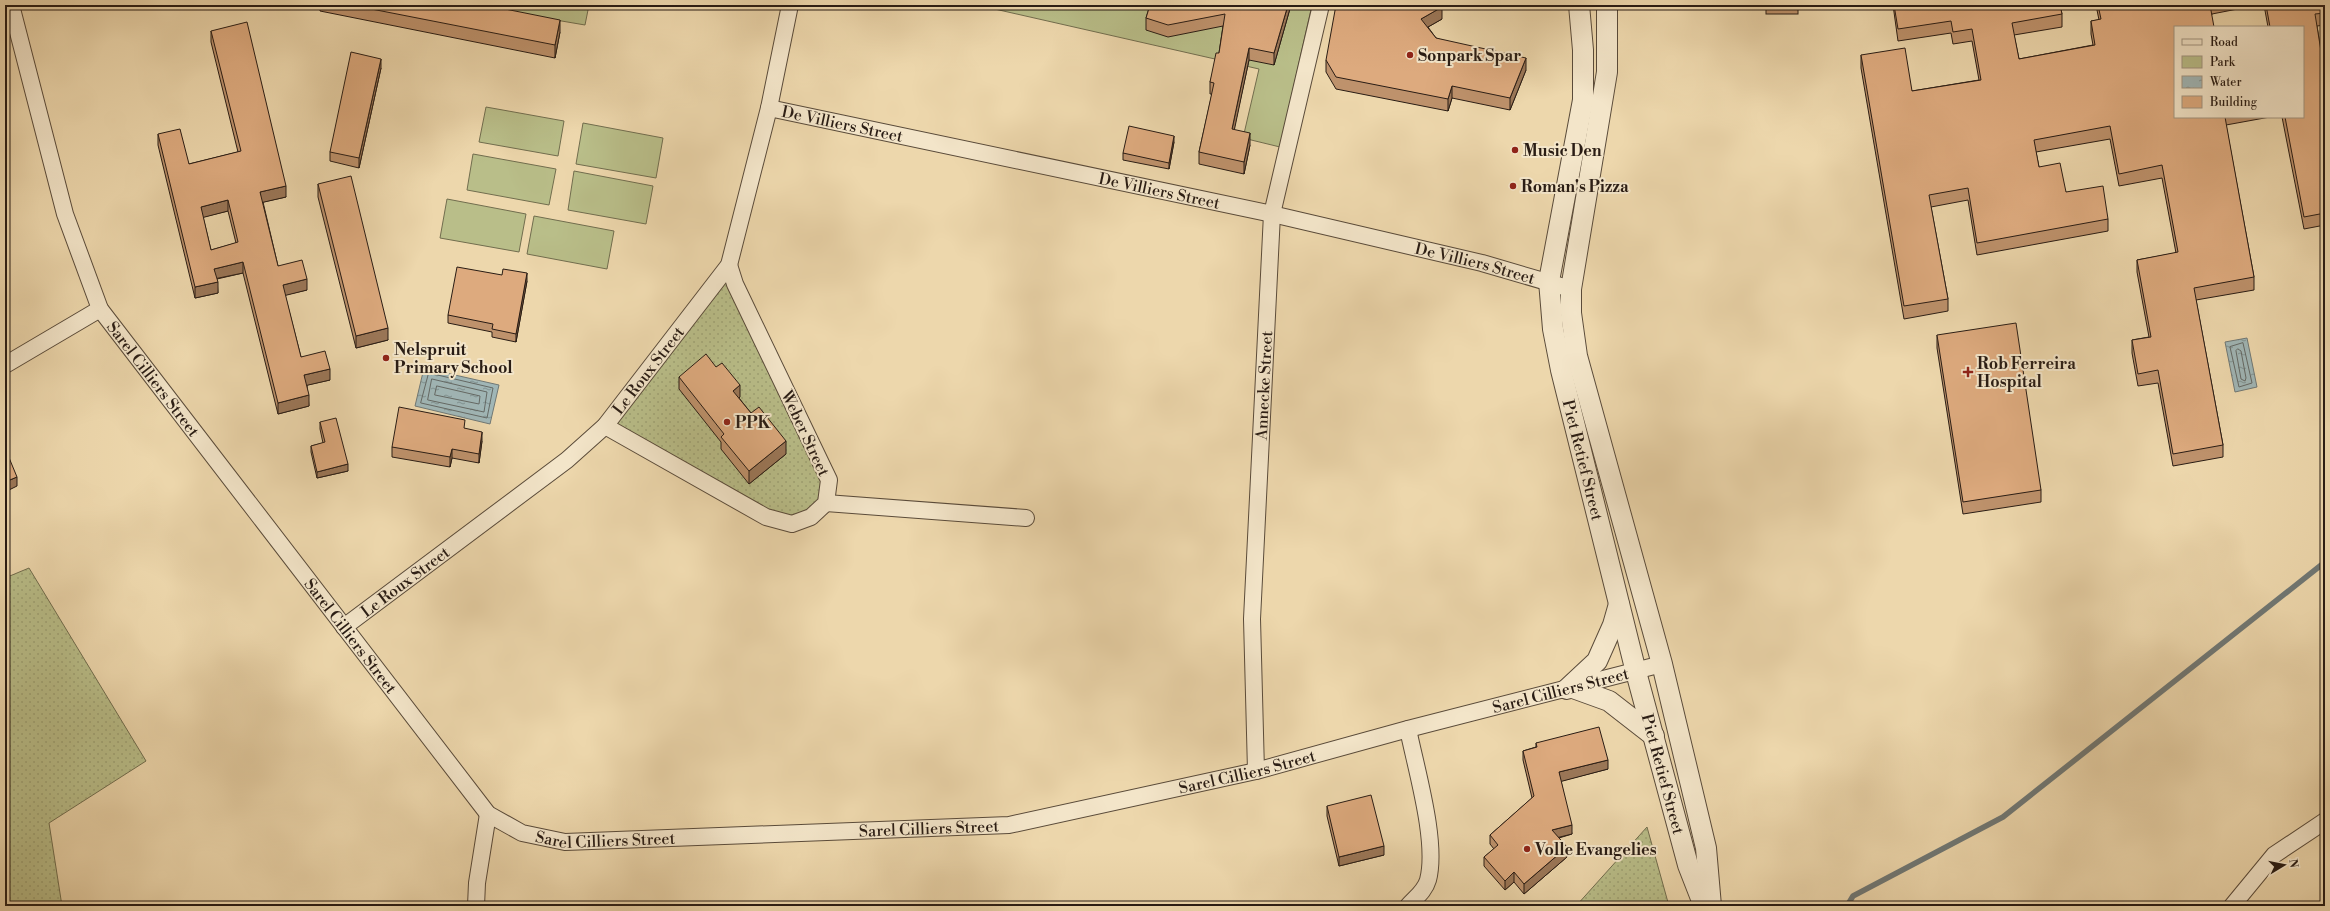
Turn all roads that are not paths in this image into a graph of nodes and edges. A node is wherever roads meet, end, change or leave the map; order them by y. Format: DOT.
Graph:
graph roads {
  1 [pos="11,5"];
  2 [pos="790,5"];
  3 [pos="1321,5"];
  4 [pos="1579,5"];
  5 [pos="1607,5"];
  6 [pos="769,108"];
  7 [pos="1272,214"];
  8 [pos="729,265"];
  9 [pos="1549,281"];
  10 [pos="1571,289"];
  11 [pos="100,309"];
  12 [pos="5,365"];
  13 [pos="605,426"];
  14 [pos="826,503"];
  15 [pos="1026,518"];
  16 [pos="1619,603"];
  17 [pos="344,627"];
  18 [pos="1662,664"];
  19 [pos="1636,672"];
  20 [pos="1570,689"];
  21 [pos="1408,729"];
  22 [pos="1654,736"];
  23 [pos="1256,771"];
  24 [pos="488,814"];
  25 [pos="2325,821"];
  26 [pos="476,906"];
  27 [pos="1408,906"];
  28 [pos="1704,906"];
  29 [pos="1711,906"];
  30 [pos="2232,906"];
  1 -- 11 [label="street, Sarel Cilliers Street"];
  2 -- 6 [label="street, Le Roux Street"];
  3 -- 7 [label="street, Annecke Street"];
  4 -- 9 [label="street, Piet Retief Street"];
  5 -- 10 [label="street, Piet Retief Street"];
  6 -- 7 [label="street, De Villiers Street"];
  6 -- 8 [label="street, Le Roux Street"];
  7 -- 9 [label="street, De Villiers Street"];
  7 -- 23 [label="street, Annecke Street"];
  8 -- 13 [label="street, Le Roux Street"];
  8 -- 14 [label="street, Weber Street"];
  9 -- 10 [label="street, De Villiers Street"];
  9 -- 16 [label="street, Piet Retief Street"];
  10 -- 18 [label="street, Piet Retief Street"];
  11 -- 12 [label="street"];
  11 -- 17 [label="street, Sarel Cilliers Street"];
  13 -- 14 [label="street"];
  13 -- 17 [label="street, Le Roux Street"];
  14 -- 15 [label="street"];
  16 -- 19 [label="street, Piet Retief Street"];
  16 -- 20 [label="street"];
  17 -- 24 [label="street, Sarel Cilliers Street"];
  18 -- 19 [label="street, Sarel Cilliers Street"];
  18 -- 29 [label="street, Piet Retief Street"];
  19 -- 20 [label="street, Sarel Cilliers Street"];
  19 -- 22 [label="street, Piet Retief Street"];
  20 -- 21 [label="street, Sarel Cilliers Street"];
  20 -- 22 [label="street"];
  21 -- 23 [label="street, Sarel Cilliers Street"];
  21 -- 27 [label="street"];
  22 -- 28 [label="street, Piet Retief Street"];
  23 -- 24 [label="street, Sarel Cilliers Street"];
  24 -- 26 [label="street"];
  25 -- 30 [label="street"];
}
